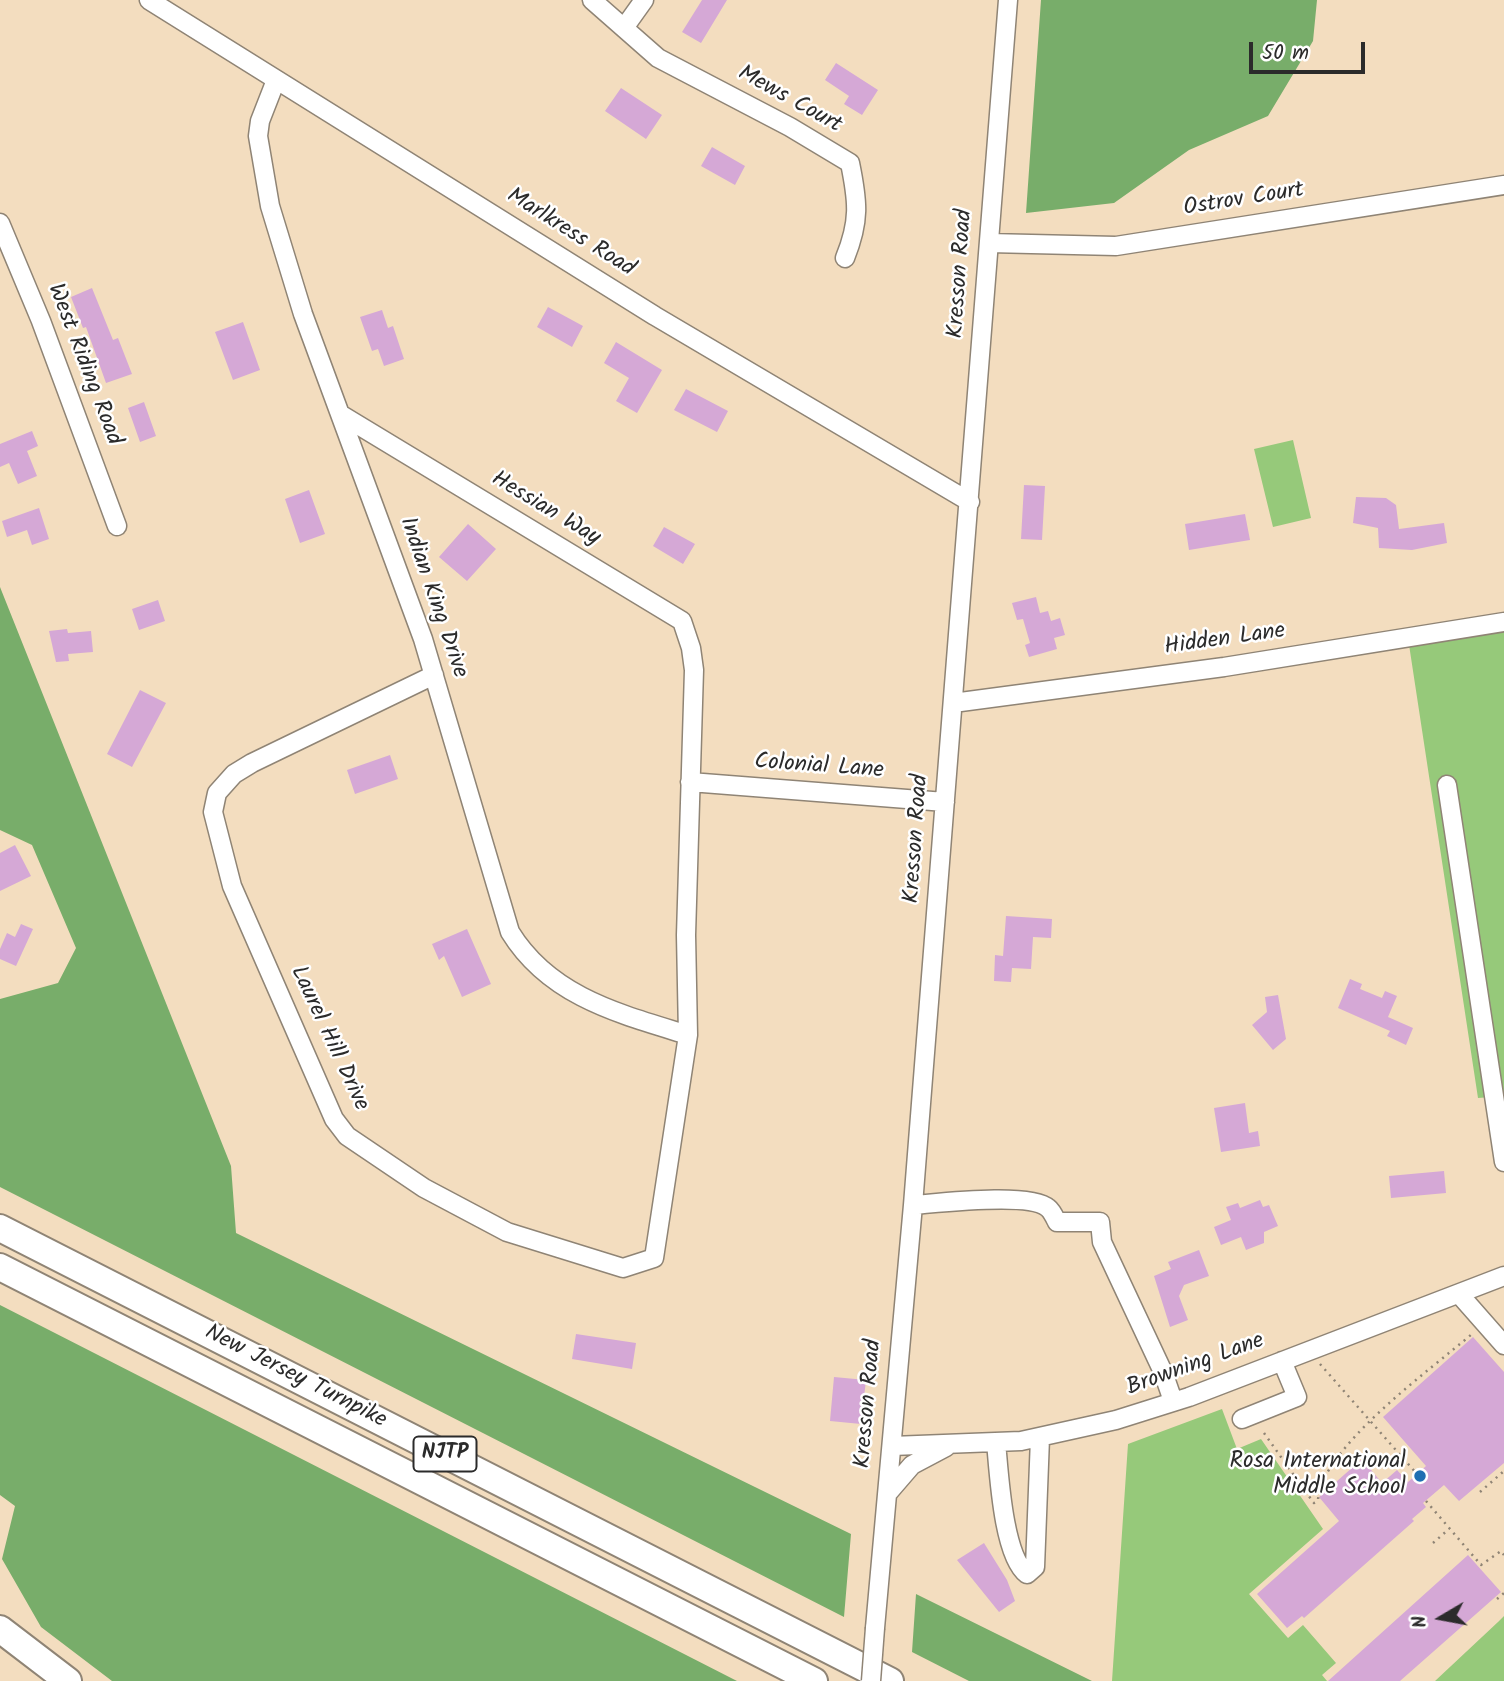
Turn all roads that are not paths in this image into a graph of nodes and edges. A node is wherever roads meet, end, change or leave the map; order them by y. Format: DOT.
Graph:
graph roads {
  1 [pos="149,0"];
  2 [pos="592,0"];
  3 [pos="644,0"];
  4 [pos="1008,0"];
  5 [pos="624,28"];
  6 [pos="276,80"];
  7 [pos="1504,185"];
  8 [pos="0,223"];
  9 [pos="989,243"];
  10 [pos="845,258"];
  11 [pos="340,414"];
  12 [pos="970,502"];
  13 [pos="117,526"];
  14 [pos="1504,622"];
  15 [pos="694,670"];
  16 [pos="434,675"];
  17 [pos="953,703"];
  18 [pos="690,782"];
  19 [pos="1447,785"];
  20 [pos="945,802"];
  21 [pos="688,1035"];
  22 [pos="1504,1162"];
  23 [pos="914,1205"];
  24 [pos="0,1228"];
  25 [pos="0,1267"];
  26 [pos="1500,1282"];
  27 [pos="1459,1294"];
  28 [pos="1504,1345"];
  29 [pos="1283,1361"];
  30 [pos="1173,1401"];
  31 [pos="1242,1419"];
  32 [pos="1040,1438"];
  33 [pos="954,1443"];
  34 [pos="996,1443"];
  35 [pos="892,1446"];
  36 [pos="887,1494"];
  37 [pos="0,1629"];
  38 [pos="68,1681"];
  39 [pos="814,1681"];
  40 [pos="872,1681"];
  41 [pos="890,1681"];
  1 -- 6 [label="street, Marlkress Road"];
  2 -- 5 [label="street"];
  3 -- 5 [label="street"];
  4 -- 9 [label="street, Kresson Road"];
  5 -- 10 [label="street, Mews Court"];
  6 -- 11 [label="street, Indian King Drive"];
  6 -- 12 [label="street, Marlkress Road"];
  7 -- 9 [label="street, Ostrov Court"];
  8 -- 13 [label="street, West Riding Road"];
  9 -- 12 [label="street, Kresson Road"];
  11 -- 15 [label="street, Hessian Way"];
  11 -- 16 [label="street, Indian King Drive"];
  12 -- 17 [label="street, Kresson Road"];
  14 -- 17 [label="street, Hidden Lane"];
  15 -- 18 [label="street, Laurel Hill Drive"];
  16 -- 21 [label="street, Indian King Drive"];
  16 -- 21 [label="street, Laurel Hill Drive"];
  17 -- 20 [label="street, Kresson Road"];
  18 -- 20 [label="street, Colonial Lane"];
  18 -- 21 [label="street, Laurel Hill Drive"];
  19 -- 22 [label="street"];
  20 -- 23 [label="street, Kresson Road"];
  23 -- 30 [label="street"];
  23 -- 35 [label="street, Kresson Road"];
  24 -- 41 [label="highway, New Jersey Turnpike / NJTP"];
  25 -- 39 [label="highway, New Jersey Turnpike / NJTP"];
  26 -- 27 [label="street, Browning Lane"];
  27 -- 28 [label="street"];
  27 -- 29 [label="street, Browning Lane"];
  29 -- 30 [label="street, Browning Lane"];
  29 -- 31 [label="street"];
  30 -- 32 [label="street, Browning Lane"];
  32 -- 34 [label="street, Browning Lane"];
  32 -- 34 [label="street"];
  33 -- 34 [label="street, Browning Lane"];
  33 -- 35 [label="street, Browning Lane"];
  33 -- 36 [label="street"];
  35 -- 36 [label="street, Kresson Road"];
  36 -- 40 [label="street, Kresson Road, bridge"];
  37 -- 38 [label="highway"];
}
